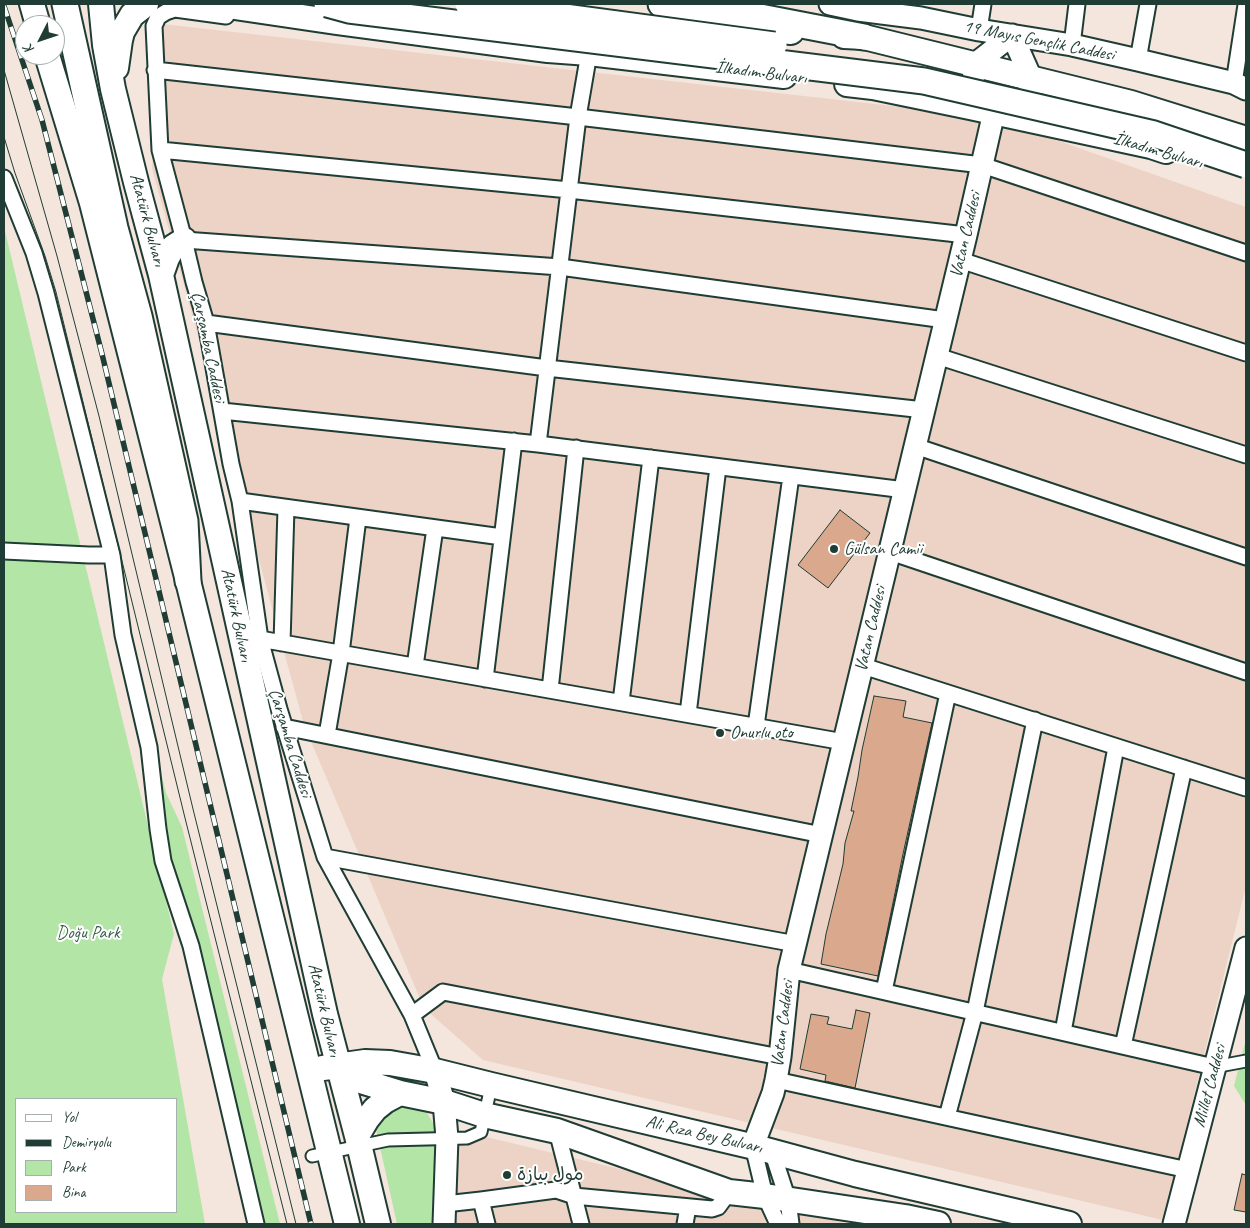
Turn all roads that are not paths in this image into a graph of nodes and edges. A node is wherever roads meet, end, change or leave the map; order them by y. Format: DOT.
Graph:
graph roads {
  1 [pos="65,4"];
  2 [pos="101,4"];
  3 [pos="146,4"];
  4 [pos="214,4"];
  5 [pos="468,4"];
  6 [pos="547,4"];
  7 [pos="661,4"];
  8 [pos="830,4"];
  9 [pos="983,4"];
  10 [pos="1077,4"];
  11 [pos="1148,4"];
  12 [pos="1246,5"];
  13 [pos="858,7"];
  14 [pos="258,8"];
  15 [pos="921,11"];
  16 [pos="331,13"];
  17 [pos="979,30"];
  18 [pos="1012,35"];
  19 [pos="864,37"];
  20 [pos="1072,45"];
  21 [pos="589,53"];
  22 [pos="1138,60"];
  23 [pos="975,64"];
  24 [pos="50,65"];
  25 [pos="155,70"];
  26 [pos="1031,78"];
  27 [pos="1240,86"];
  28 [pos="113,89"];
  29 [pos="970,107"];
  30 [pos="994,112"];
  31 [pos="578,116"];
  32 [pos="1025,118"];
  33 [pos="1246,139"];
  34 [pos="160,150"];
  35 [pos="1246,151"];
  36 [pos="982,165"];
  37 [pos="1246,165"];
  38 [pos="4,178"];
  39 [pos="1246,178"];
  40 [pos="569,190"];
  41 [pos="966,235"];
  42 [pos="184,240"];
  43 [pos="1246,253"];
  44 [pos="960,260"];
  45 [pos="560,267"];
  46 [pos="161,275"];
  47 [pos="945,320"];
  48 [pos="206,323"];
  49 [pos="1246,353"];
  50 [pos="937,356"];
  51 [pos="548,368"];
  52 [pos="924,410"];
  53 [pos="222,411"];
  54 [pos="514,441"];
  55 [pos="538,444"];
  56 [pos="915,446"];
  57 [pos="576,448"];
  58 [pos="1246,456"];
  59 [pos="651,458"];
  60 [pos="718,467"];
  61 [pos="791,476"];
  62 [pos="905,490"];
  63 [pos="240,501"];
  64 [pos="286,508"];
  65 [pos="358,518"];
  66 [pos="435,528"];
  67 [pos="502,537"];
  68 [pos="4,551"];
  69 [pos="890,552"];
  70 [pos="112,555"];
  71 [pos="1246,557"];
  72 [pos="188,581"];
  73 [pos="260,639"];
  74 [pos="282,643"];
  75 [pos="341,653"];
  76 [pos="415,666"];
  77 [pos="863,666"];
  78 [pos="1246,672"];
  79 [pos="485,678"];
  80 [pos="550,690"];
  81 [pos="948,693"];
  82 [pos="621,702"];
  83 [pos="688,714"];
  84 [pos="1035,720"];
  85 [pos="756,726"];
  86 [pos="284,727"];
  87 [pos="327,736"];
  88 [pos="844,742"];
  89 [pos="1116,747"];
  90 [pos="1184,768"];
  91 [pos="1246,788"];
  92 [pos="822,835"];
  93 [pos="325,857"];
  94 [pos="796,944"];
  95 [pos="1246,948"];
  96 [pos="789,970"];
  97 [pos="884,991"];
  98 [pos="975,1012"];
  99 [pos="412,1015"];
  100 [pos="1063,1032"];
  101 [pos="1123,1046"];
  102 [pos="780,1057"];
  103 [pos="1246,1061"];
  104 [pos="338,1066"];
  105 [pos="1214,1067"];
  106 [pos="309,1070"];
  107 [pos="435,1071"];
  108 [pos="492,1080"];
  109 [pos="774,1086"];
  110 [pos="400,1093"];
  111 [pos="444,1102"];
  112 [pos="484,1115"];
  113 [pos="948,1117"];
  114 [pos="557,1131"];
  115 [pos="447,1138"];
  116 [pos="358,1141"];
  117 [pos="763,1149"];
  118 [pos="321,1154"];
  119 [pos="1188,1170"];
  120 [pos="729,1192"];
  121 [pos="574,1196"];
  122 [pos="764,1196"];
  123 [pos="481,1200"];
  124 [pos="788,1200"];
  125 [pos="688,1207"];
  126 [pos="445,1214"];
  127 [pos="256,1224"];
  128 [pos="347,1224"];
  129 [pos="378,1224"];
  130 [pos="487,1224"];
  131 [pos="581,1224"];
  132 [pos="685,1224"];
  133 [pos="778,1224"];
  134 [pos="791,1224"];
  135 [pos="938,1224"];
  136 [pos="1069,1224"];
  137 [pos="1174,1224"];
  1 -- 72 [label="highway"];
  2 -- 28 [label="main road, Atatürk Bulvarı"];
  3 -- 28 [label="main road"];
  4 -- 14 [label="main road, İlkadım Bulvarı"];
  5 -- 35 [label="highway, İlkadım Bulvarı, bridge"];
  6 -- 19 [label="main road, İlkadım Bulvarı"];
  7 -- 19 [label="highway"];
  8 -- 13 [label="main road, 19 Mayıs Gençlik Caddesi"];
  9 -- 17 [label="street"];
  10 -- 20 [label="street"];
  11 -- 22 [label="street"];
  12 -- 27 [label="street"];
  13 -- 15 [label="main road, 19 Mayıs Gençlik Caddesi"];
  14 -- 16 [label="main road, İlkadım Bulvarı"];
  15 -- 17 [label="main road, 19 Mayıs Gençlik Caddesi"];
  16 -- 21 [label="main road, İlkadım Bulvarı"];
  16 -- 25 [label="street, Çarşamba Caddesi"];
  16 -- 37 [label="highway, İlkadım Bulvarı, bridge"];
  17 -- 18 [label="main road, 19 Mayıs Gençlik Caddesi"];
  18 -- 20 [label="main road, 19 Mayıs Gençlik Caddesi"];
  18 -- 23 [label="main road"];
  18 -- 26 [label="main road"];
  19 -- 23 [label="main road, İlkadım Bulvarı"];
  20 -- 22 [label="main road, 19 Mayıs Gençlik Caddesi"];
  21 -- 29 [label="main road, İlkadım Bulvarı"];
  21 -- 31 [label="street"];
  22 -- 27 [label="main road, 19 Mayıs Gençlik Caddesi"];
  23 -- 26 [label="main road, İlkadım Bulvarı"];
  23 -- 29 [label="main road"];
  24 -- 72 [label="main road, Atatürk Bulvarı"];
  25 -- 31 [label="street"];
  25 -- 34 [label="street, Çarşamba Caddesi"];
  26 -- 32 [label="main road"];
  26 -- 33 [label="main road, İlkadım Bulvarı"];
  28 -- 46 [label="main road, Atatürk Bulvarı"];
  29 -- 30 [label="main road, İlkadım Bulvarı"];
  30 -- 32 [label="main road, İlkadım Bulvarı"];
  30 -- 36 [label="main road, Vatan Caddesi"];
  31 -- 36 [label="street"];
  31 -- 40 [label="street"];
  32 -- 39 [label="main road, İlkadım Bulvarı"];
  34 -- 40 [label="street"];
  34 -- 42 [label="street, Çarşamba Caddesi"];
  36 -- 41 [label="main road, Vatan Caddesi"];
  36 -- 43 [label="street"];
  38 -- 70 [label="street"];
  40 -- 41 [label="street"];
  40 -- 45 [label="street"];
  41 -- 44 [label="main road, Vatan Caddesi"];
  42 -- 45 [label="street"];
  42 -- 46 [label="main road"];
  42 -- 48 [label="street, Çarşamba Caddesi"];
  44 -- 47 [label="main road, Vatan Caddesi"];
  44 -- 49 [label="street"];
  45 -- 47 [label="street"];
  45 -- 51 [label="street"];
  46 -- 104 [label="main road, Atatürk Bulvarı"];
  47 -- 50 [label="main road, Vatan Caddesi"];
  48 -- 51 [label="street"];
  48 -- 53 [label="street, Çarşamba Caddesi"];
  50 -- 52 [label="main road, Vatan Caddesi"];
  50 -- 58 [label="street"];
  51 -- 52 [label="street"];
  51 -- 55 [label="street"];
  52 -- 56 [label="main road, Vatan Caddesi"];
  53 -- 54 [label="street"];
  53 -- 63 [label="street, Çarşamba Caddesi"];
  54 -- 55 [label="street"];
  54 -- 67 [label="street"];
  55 -- 57 [label="street"];
  56 -- 62 [label="main road, Vatan Caddesi"];
  56 -- 71 [label="street"];
  57 -- 59 [label="street"];
  57 -- 80 [label="street"];
  59 -- 60 [label="street"];
  59 -- 82 [label="street"];
  60 -- 61 [label="street"];
  60 -- 83 [label="street"];
  61 -- 62 [label="street"];
  61 -- 85 [label="street"];
  62 -- 69 [label="main road, Vatan Caddesi"];
  63 -- 64 [label="street"];
  63 -- 73 [label="street, Çarşamba Caddesi"];
  64 -- 65 [label="street"];
  64 -- 74 [label="street"];
  65 -- 66 [label="street"];
  65 -- 75 [label="street"];
  66 -- 67 [label="street"];
  66 -- 76 [label="street"];
  67 -- 79 [label="street"];
  68 -- 70 [label="street"];
  69 -- 77 [label="main road, Vatan Caddesi"];
  69 -- 78 [label="street"];
  70 -- 127 [label="street"];
  72 -- 106 [label="main road, Atatürk Bulvarı"];
  73 -- 74 [label="street"];
  73 -- 86 [label="street, Çarşamba Caddesi"];
  74 -- 75 [label="street"];
  75 -- 76 [label="street"];
  75 -- 87 [label="street"];
  76 -- 79 [label="street"];
  77 -- 81 [label="street"];
  77 -- 88 [label="main road, Vatan Caddesi"];
  79 -- 80 [label="street"];
  80 -- 82 [label="street"];
  81 -- 84 [label="street"];
  81 -- 97 [label="street"];
  82 -- 83 [label="street"];
  83 -- 85 [label="street"];
  84 -- 89 [label="street"];
  84 -- 98 [label="street"];
  85 -- 88 [label="street"];
  86 -- 87 [label="street"];
  86 -- 93 [label="street, Çarşamba Caddesi"];
  87 -- 92 [label="street"];
  88 -- 92 [label="main road, Vatan Caddesi"];
  89 -- 90 [label="street"];
  89 -- 100 [label="street"];
  90 -- 91 [label="street"];
  90 -- 101 [label="street"];
  92 -- 94 [label="main road, Vatan Caddesi"];
  93 -- 94 [label="street"];
  93 -- 99 [label="street, Çarşamba Caddesi"];
  94 -- 96 [label="main road, Vatan Caddesi"];
  95 -- 105 [label="main road, Millet Caddesi"];
  96 -- 97 [label="street"];
  96 -- 102 [label="main road, Vatan Caddesi"];
  97 -- 98 [label="street"];
  98 -- 100 [label="street"];
  98 -- 113 [label="street"];
  99 -- 102 [label="street"];
  99 -- 107 [label="street, Çarşamba Caddesi"];
  100 -- 101 [label="street"];
  101 -- 105 [label="street"];
  102 -- 109 [label="main road, Vatan Caddesi"];
  103 -- 105 [label="street"];
  104 -- 106 [label="main road, Ali Rıza Bey Bulvarı"];
  104 -- 107 [label="main road, Ali Rıza Bey Bulvarı"];
  104 -- 110 [label="main road"];
  104 -- 116 [label="main road, Atatürk Bulvarı"];
  105 -- 119 [label="main road, Millet Caddesi"];
  106 -- 118 [label="main road, Atatürk Bulvarı"];
  107 -- 108 [label="main road, Ali Rıza Bey Bulvarı"];
  107 -- 111 [label="main road, Çarşamba Caddesi"];
  108 -- 112 [label="street"];
  108 -- 117 [label="main road, Ali Rıza Bey Bulvarı"];
  109 -- 113 [label="street"];
  109 -- 117 [label="main road, Vatan Caddesi"];
  110 -- 111 [label="main road"];
  110 -- 116 [label="main road"];
  111 -- 112 [label="main road"];
  111 -- 115 [label="main road, Çarşamba Caddesi"];
  112 -- 114 [label="main road"];
  112 -- 115 [label="street"];
  113 -- 119 [label="street"];
  114 -- 120 [label="main road"];
  114 -- 121 [label="street"];
  115 -- 116 [label="street"];
  115 -- 126 [label="main road, Çarşamba Caddesi"];
  116 -- 118 [label="street"];
  116 -- 129 [label="main road, Atatürk Bulvarı"];
  117 -- 122 [label="street"];
  117 -- 124 [label="street"];
  117 -- 136 [label="main road, Ali Rıza Bey Bulvarı"];
  118 -- 128 [label="main road, Atatürk Bulvarı"];
  119 -- 137 [label="main road, Millet Caddesi"];
  120 -- 122 [label="main road"];
  120 -- 125 [label="street"];
  121 -- 123 [label="street"];
  121 -- 125 [label="street"];
  121 -- 131 [label="street"];
  122 -- 124 [label="main road"];
  122 -- 133 [label="street"];
  123 -- 126 [label="street"];
  123 -- 130 [label="street"];
  124 -- 134 [label="street"];
  124 -- 135 [label="main road"];
  125 -- 132 [label="street"];
}
